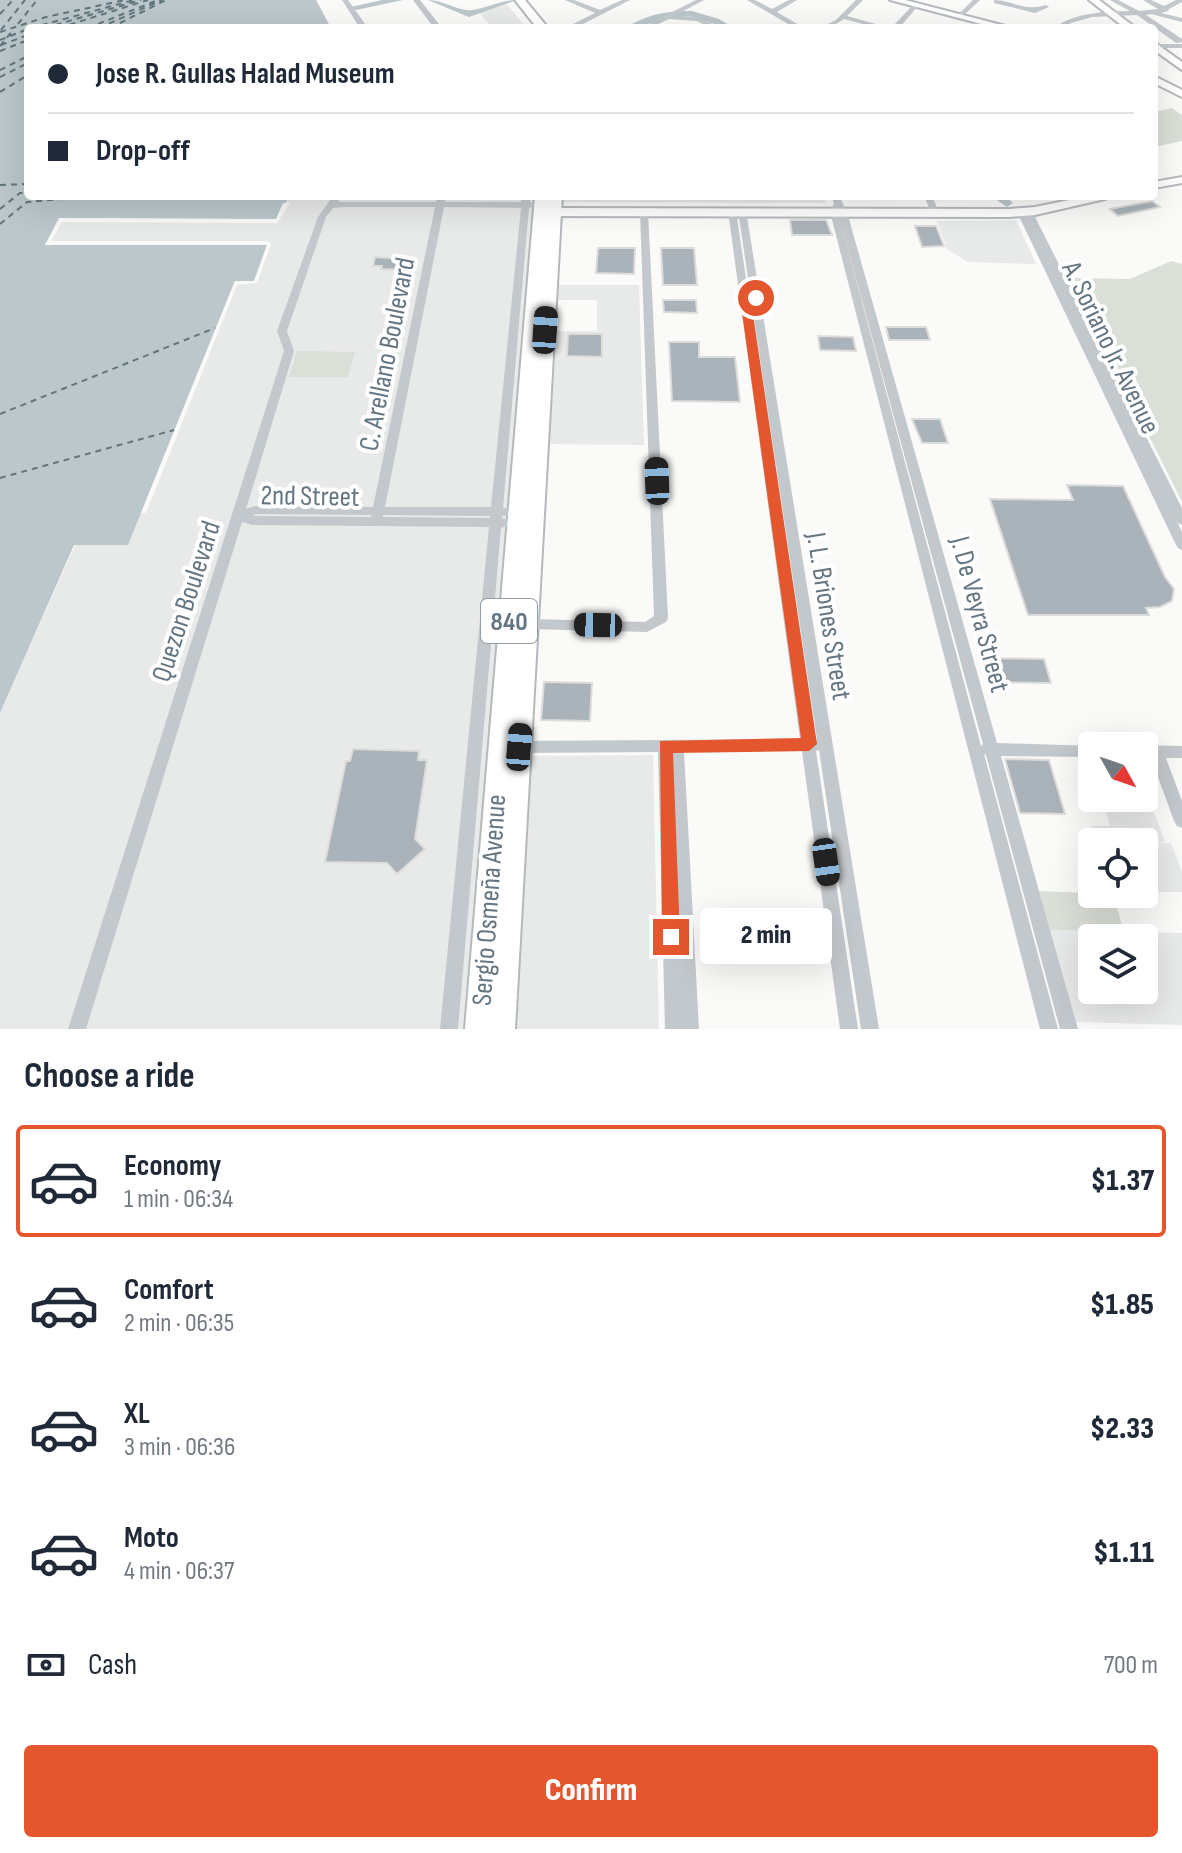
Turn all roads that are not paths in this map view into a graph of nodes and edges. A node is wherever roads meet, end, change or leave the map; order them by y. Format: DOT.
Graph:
graph roads {
  1 [pos="345,0"];
  2 [pos="568,0"];
  3 [pos="627,0"];
  4 [pos="701,0"];
  5 [pos="750,0"];
  6 [pos="794,0"];
  7 [pos="860,0"];
  8 [pos="894,0"];
  9 [pos="977,0"];
  10 [pos="998,0"];
  11 [pos="1005,0"];
  12 [pos="1035,0"];
  13 [pos="1093,0"];
  14 [pos="1113,0"];
  15 [pos="1128,0"];
  16 [pos="1148,0"];
  17 [pos="417,1"];
  18 [pos="518,1"];
  19 [pos="1082,1"];
  20 [pos="916,5"];
  21 [pos="1172,5"];
  22 [pos="1044,10"];
  23 [pos="772,12"];
  24 [pos="601,13"];
  25 [pos="1128,13"];
  26 [pos="1182,13"];
  27 [pos="672,14"];
  28 [pos="1100,14"];
  29 [pos="1113,14"];
  30 [pos="1140,14"];
  31 [pos="961,15"];
  32 [pos="1154,15"];
  33 [pos="842,17"];
  34 [pos="361,24"];
  35 [pos="435,24"];
  36 [pos="533,24"];
  37 [pos="539,24"];
  38 [pos="578,24"];
  39 [pos="653,24"];
  40 [pos="709,24"];
  41 [pos="793,24"];
  42 [pos="831,24"];
  43 [pos="870,24"];
  44 [pos="899,24"];
  45 [pos="977,24"];
  46 [pos="1064,24"];
  47 [pos="1113,24"];
  48 [pos="1126,24"];
  49 [pos="1143,24"];
  50 [pos="1148,24"];
  51 [pos="1158,24"];
  52 [pos="1182,24"];
  53 [pos="1158,25"];
  54 [pos="1167,46"];
  55 [pos="1182,67"];
  56 [pos="1182,76"];
  57 [pos="1158,81"];
  58 [pos="1182,94"];
  59 [pos="1182,180"];
  60 [pos="1158,184"];
  61 [pos="930,200"];
  62 [pos="1073,200"];
  63 [pos="335,201"];
  64 [pos="440,204"];
  65 [pos="540,205"];
  66 [pos="837,206"];
  67 [pos="644,211"];
  68 [pos="737,211"];
  69 [pos="935,212"];
  70 [pos="1025,212"];
  71 [pos="866,317"];
  72 [pos="377,515"];
  73 [pos="238,516"];
  74 [pos="507,518"];
  75 [pos="1182,520"];
  76 [pos="1182,545"];
  77 [pos="792,577"];
  78 [pos="529,624"];
  79 [pos="809,744"];
  80 [pos="825,745"];
  81 [pos="671,746"];
  82 [pos="476,747"];
  83 [pos="509,747"];
  84 [pos="975,749"];
  85 [pos="992,749"];
  86 [pos="1078,751"];
  87 [pos="1158,751"];
  88 [pos="1182,752"];
  89 [pos="1158,768"];
  90 [pos="1182,821"];
  91 [pos="678,937"];
  92 [pos="1058,989"];
  93 [pos="1039,991"];
  94 [pos="77,1029"];
  95 [pos="449,1029"];
  96 [pos="478,1029"];
  97 [pos="502,1029"];
  98 [pos="674,1029"];
  99 [pos="690,1029"];
  100 [pos="849,1029"];
  101 [pos="870,1029"];
  102 [pos="1049,1029"];
  103 [pos="1069,1029"];
  1 -- 34 [label="street"];
  2 -- 24 [label="street"];
  3 -- 24 [label="street"];
  4 -- 27 [label="street"];
  5 -- 23 [label="street"];
  6 -- 23 [label="street"];
  7 -- 33 [label="street"];
  8 -- 20 [label="main road"];
  9 -- 31 [label="street"];
  10 -- 22 [label="street"];
  11 -- 22 [label="street"];
  12 -- 22 [label="street"];
  13 -- 29 [label="main road"];
  14 -- 30 [label="street"];
  15 -- 32 [label="street"];
  16 -- 21 [label="street"];
  17 -- 35 [label="street"];
  18 -- 36 [label="highway"];
  18 -- 37 [label="highway"];
  19 -- 28 [label="main road"];
  20 -- 31 [label="main road"];
  20 -- 44 [label="street"];
  21 -- 26 [label="street"];
  21 -- 32 [label="street"];
  23 -- 41 [label="street"];
  24 -- 38 [label="street"];
  25 -- 29 [label="street"];
  25 -- 30 [label="street"];
  25 -- 49 [label="street"];
  27 -- 39 [label="street"];
  27 -- 40 [label="street"];
  28 -- 29 [label="street"];
  28 -- 46 [label="street"];
  28 -- 47 [label="main road"];
  29 -- 48 [label="main road"];
  30 -- 32 [label="street"];
  30 -- 50 [label="street"];
  31 -- 45 [label="main road"];
  32 -- 51 [label="street"];
  32 -- 52 [label="street"];
  33 -- 42 [label="street"];
  33 -- 43 [label="street"];
  52 -- 54 [label="street"];
  53 -- 54 [label="street"];
  54 -- 55 [label="main road"];
  54 -- 56 [label="main road"];
  57 -- 58 [label="main road"];
  59 -- 60 [label="main road"];
  61 -- 69 [label="street"];
  62 -- 70 [label="main road"];
  63 -- 64 [label="street"];
  63 -- 73 [label="street, Quezon Boulevard"];
  64 -- 65 [label="street"];
  64 -- 72 [label="street, C. Arellano Boulevard"];
  65 -- 67 [label="main road"];
  65 -- 74 [label="highway, Sergio Osmeña Avenue / 840"];
  65 -- 78 [label="highway, Sergio Osmeña Avenue / 840"];
  66 -- 68 [label="main road"];
  66 -- 69 [label="main road"];
  66 -- 71 [label="street, J. De Veyra Street"];
  67 -- 68 [label="main road"];
  67 -- 78 [label="street"];
  68 -- 77 [label="street, J. L. Briones Street"];
  69 -- 70 [label="main road"];
  70 -- 75 [label="street, A. Soriano Jr. Avenue"];
  70 -- 76 [label="street, A. Soriano Jr. Avenue"];
  71 -- 84 [label="street, J. De Veyra Street"];
  71 -- 85 [label="street, J. De Veyra Street"];
  72 -- 73 [label="street, 2nd Street"];
  72 -- 74 [label="street, 2nd Street"];
  73 -- 94 [label="street, Quezon Boulevard"];
  74 -- 82 [label="street"];
  74 -- 83 [label="highway, Sergio Osmeña Avenue / 840"];
  77 -- 79 [label="street, J. L. Briones Street"];
  77 -- 80 [label="street, J. L. Briones Street"];
  78 -- 83 [label="highway, Sergio Osmeña Avenue / 840"];
  79 -- 80 [label="street"];
  79 -- 81 [label="street"];
  79 -- 100 [label="street, J. L. Briones Street"];
  80 -- 101 [label="street, J. L. Briones Street"];
  81 -- 83 [label="street"];
  81 -- 91 [label="street"];
  82 -- 83 [label="street"];
  82 -- 95 [label="street"];
  83 -- 96 [label="highway, Sergio Osmeña Avenue / 840"];
  83 -- 97 [label="highway, Sergio Osmeña Avenue / 840"];
  84 -- 85 [label="street"];
  84 -- 93 [label="street, J. De Veyra Street"];
  85 -- 86 [label="street"];
  85 -- 92 [label="street, J. De Veyra Street"];
  87 -- 88 [label="street"];
  89 -- 90 [label="street"];
  91 -- 98 [label="street"];
  91 -- 99 [label="street"];
  92 -- 93 [label="street"];
  92 -- 103 [label="street, J. De Veyra Street"];
  93 -- 102 [label="street, J. De Veyra Street"];
}
